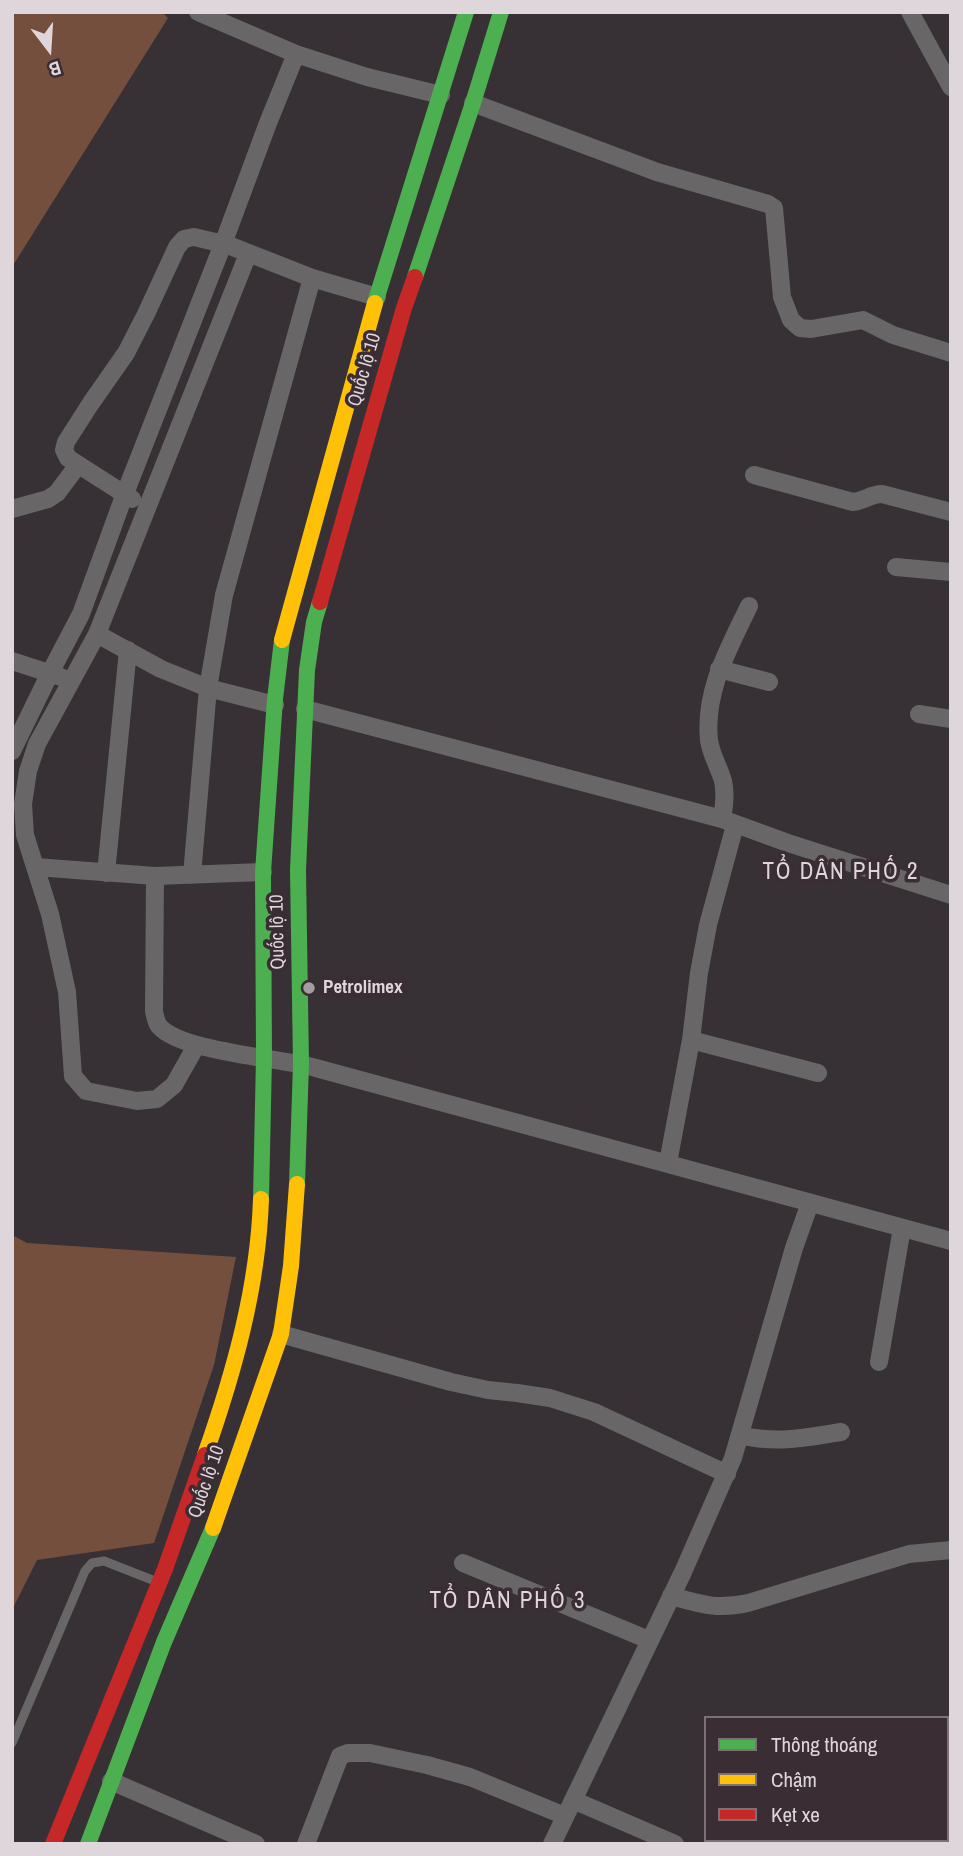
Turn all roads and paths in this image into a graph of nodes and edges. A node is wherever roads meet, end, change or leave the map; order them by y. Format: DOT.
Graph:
graph roads {
  1 [pos="198,12"];
  2 [pos="467,12"];
  3 [pos="501,12"];
  4 [pos="910,12"];
  5 [pos="296,54"];
  6 [pos="951,88"];
  7 [pos="441,95"];
  8 [pos="474,103"];
  9 [pos="235,248"];
  10 [pos="312,278"];
  11 [pos="377,297"];
  12 [pos="951,353"];
  13 [pos="78,465"];
  14 [pos="754,475"];
  15 [pos="136,502"];
  16 [pos="12,509"];
  17 [pos="951,512"];
  18 [pos="896,566"];
  19 [pos="951,572"];
  20 [pos="105,583"];
  21 [pos="749,606"];
  22 [pos="97,634"];
  23 [pos="128,650"];
  24 [pos="12,661"];
  25 [pos="719,669"];
  26 [pos="61,677"];
  27 [pos="769,682"];
  28 [pos="208,688"];
  29 [pos="275,705"];
  30 [pos="305,709"];
  31 [pos="919,714"];
  32 [pos="951,719"];
  33 [pos="12,751"];
  34 [pos="729,822"];
  35 [pos="36,867"];
  36 [pos="263,872"];
  37 [pos="106,873"];
  38 [pos="192,875"];
  39 [pos="155,876"];
  40 [pos="951,895"];
  41 [pos="691,1040"];
  42 [pos="196,1046"];
  43 [pos="264,1057"];
  44 [pos="301,1063"];
  45 [pos="818,1073"];
  46 [pos="668,1163"];
  47 [pos="810,1203"];
  48 [pos="902,1228"];
  49 [pos="951,1241"];
  50 [pos="281,1334"];
  51 [pos="879,1362"];
  52 [pos="841,1432"];
  53 [pos="740,1435"];
  54 [pos="727,1474"];
  55 [pos="951,1550"];
  56 [pos="463,1563"];
  57 [pos="173,1588"];
  58 [pos="671,1596"];
  59 [pos="649,1640"];
  60 [pos="12,1743"];
  61 [pos="88,1755"];
  62 [pos="119,1761"];
  63 [pos="111,1782"];
  64 [pos="573,1800"];
  65 [pos="565,1816"];
  66 [pos="53,1844"];
  67 [pos="88,1844"];
  68 [pos="256,1844"];
  69 [pos="306,1844"];
  70 [pos="552,1844"];
  71 [pos="675,1844"];
  1 -- 5 [label="street"];
  2 -- 7 [label="highway, Quốc lộ 10"];
  3 -- 8 [label="highway, Quốc lộ 10"];
  4 -- 6 [label="street"];
  5 -- 7 [label="street"];
  5 -- 9 [label="street"];
  7 -- 11 [label="highway, Quốc lộ 10"];
  8 -- 12 [label="street"];
  8 -- 30 [label="highway, Quốc lộ 10"];
  9 -- 10 [label="street"];
  9 -- 13 [label="street"];
  9 -- 15 [label="street"];
  9 -- 15 [label="street"];
  10 -- 11 [label="street"];
  10 -- 28 [label="street"];
  11 -- 29 [label="highway, Quốc lộ 10"];
  13 -- 15 [label="street"];
  13 -- 16 [label="street"];
  14 -- 17 [label="street"];
  15 -- 20 [label="street"];
  15 -- 20 [label="street"];
  18 -- 19 [label="street"];
  20 -- 22 [label="street"];
  20 -- 26 [label="street"];
  21 -- 25 [label="street"];
  22 -- 23 [label="street"];
  22 -- 26 [label="street"];
  23 -- 28 [label="street"];
  23 -- 37 [label="street"];
  24 -- 26 [label="street"];
  25 -- 27 [label="street"];
  25 -- 34 [label="street"];
  26 -- 33 [label="street"];
  26 -- 35 [label="street"];
  28 -- 29 [label="street"];
  28 -- 38 [label="street"];
  29 -- 36 [label="highway, Quốc lộ 10"];
  30 -- 34 [label="street"];
  30 -- 44 [label="highway, Quốc lộ 10"];
  31 -- 32 [label="street"];
  34 -- 40 [label="street"];
  34 -- 41 [label="street"];
  35 -- 37 [label="street"];
  35 -- 42 [label="street"];
  36 -- 38 [label="street"];
  36 -- 43 [label="highway, Quốc lộ 10"];
  37 -- 39 [label="street"];
  38 -- 39 [label="street"];
  39 -- 42 [label="street"];
  41 -- 45 [label="street"];
  41 -- 46 [label="street"];
  42 -- 43 [label="street"];
  43 -- 44 [label="street"];
  43 -- 57 [label="highway, Quốc lộ 10"];
  44 -- 46 [label="street"];
  44 -- 50 [label="highway, Quốc lộ 10"];
  46 -- 47 [label="street"];
  47 -- 48 [label="street"];
  47 -- 53 [label="street"];
  48 -- 49 [label="street"];
  48 -- 51 [label="street"];
  50 -- 54 [label="street"];
  50 -- 57 [label="highway, Quốc lộ 10"];
  52 -- 53 [label="street"];
  53 -- 54 [label="street"];
  54 -- 58 [label="street"];
  55 -- 58 [label="street"];
  56 -- 59 [label="street"];
  57 -- 60 [label="lane"];
  57 -- 61 [label="highway, Quốc lộ 10"];
  57 -- 62 [label="highway, Quốc lộ 10"];
  58 -- 59 [label="street"];
  59 -- 64 [label="street"];
  61 -- 62 [label="highway"];
  61 -- 66 [label="highway, Quốc lộ 10"];
  62 -- 63 [label="highway, Quốc lộ 10"];
  63 -- 67 [label="highway, Quốc lộ 10"];
  63 -- 68 [label="street"];
  64 -- 65 [label="street"];
  64 -- 71 [label="street"];
  65 -- 69 [label="street"];
  65 -- 70 [label="street"];
}
